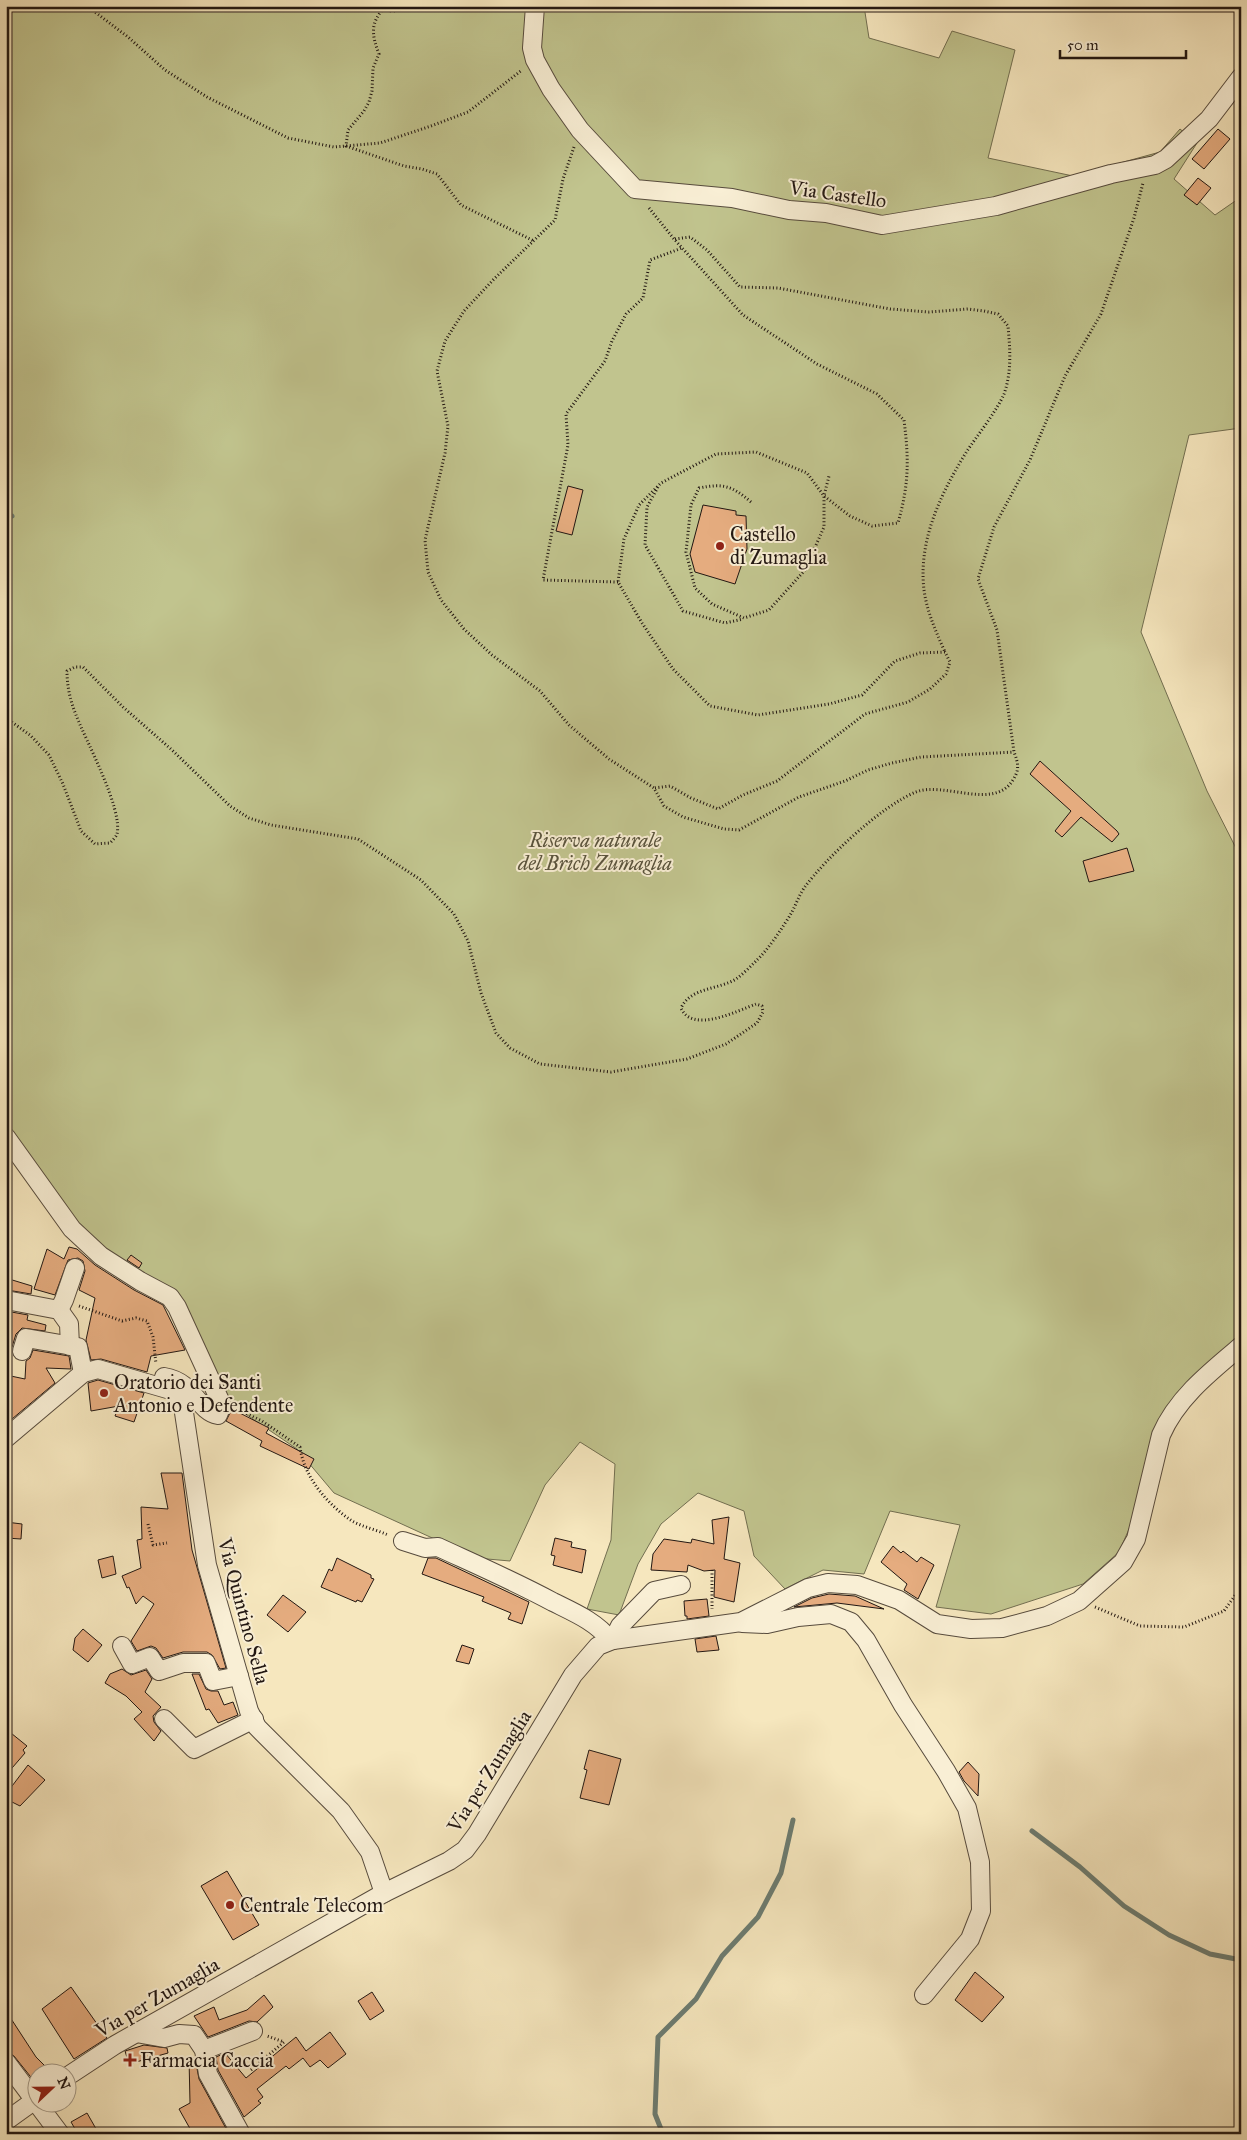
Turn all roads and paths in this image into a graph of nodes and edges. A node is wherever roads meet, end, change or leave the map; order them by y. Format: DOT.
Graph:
graph roads {
  1 [pos="87,6"];
  2 [pos="399,6"];
  3 [pos="535,6"];
  4 [pos="535,60"];
  5 [pos="1241,77"];
  6 [pos="580,130"];
  7 [pos="346,146"];
  8 [pos="1143,169"];
  9 [pos="635,189"];
  10 [pos="674,240"];
  11 [pos="534,241"];
  12 [pos="682,248"];
  13 [pos="829,476"];
  14 [pos="661,483"];
  15 [pos="824,496"];
  16 [pos="751,502"];
  17 [pos="618,582"];
  18 [pos="744,618"];
  19 [pos="945,652"];
  20 [pos="6,718"];
  21 [pos="1014,752"];
  22 [pos="654,788"];
  23 [pos="6,1137"];
  24 [pos="75,1268"];
  25 [pos="6,1300"];
  26 [pos="59,1310"];
  27 [pos="93,1312"];
  28 [pos="70,1346"];
  29 [pos="1241,1346"];
  30 [pos="22,1351"];
  31 [pos="83,1373"];
  32 [pos="153,1379"];
  33 [pos="222,1405"];
  34 [pos="6,1438"];
  35 [pos="148,1524"];
  36 [pos="403,1541"];
  37 [pos="167,1543"];
  38 [pos="712,1570"];
  39 [pos="681,1585"];
  40 [pos="1241,1587"];
  41 [pos="1078,1601"];
  42 [pos="739,1622"];
  43 [pos="715,1627"];
  44 [pos="611,1640"];
  45 [pos="122,1646"];
  46 [pos="239,1676"];
  47 [pos="164,1719"];
  48 [pos="254,1719"];
  49 [pos="384,1893"];
  50 [pos="924,1995"];
  51 [pos="253,2031"];
  52 [pos="136,2033"];
  53 [pos="204,2050"];
  54 [pos="6,2062"];
  55 [pos="78,2069"];
  56 [pos="251,2070"];
  57 [pos="28,2089"];
  58 [pos="28,2105"];
  59 [pos="45,2112"];
  60 [pos="6,2121"];
  61 [pos="60,2134"];
  62 [pos="241,2134"];
  1 -- 7 [label="path"];
  2 -- 7 [label="path"];
  3 -- 4 [label="street"];
  4 -- 6 [label="street"];
  4 -- 7 [label="path"];
  5 -- 8 [label="street, Via Castello"];
  6 -- 9 [label="street"];
  6 -- 11 [label="path"];
  7 -- 11 [label="path"];
  8 -- 9 [label="street, Via Castello"];
  8 -- 21 [label="path"];
  9 -- 10 [label="path"];
  10 -- 12 [label="path"];
  10 -- 19 [label="path"];
  11 -- 22 [label="path"];
  12 -- 15 [label="path"];
  12 -- 17 [label="path"];
  13 -- 15 [label="path"];
  14 -- 15 [label="path"];
  14 -- 17 [label="path"];
  14 -- 18 [label="path"];
  15 -- 18 [label="path"];
  16 -- 18 [label="path"];
  17 -- 19 [label="path"];
  19 -- 22 [label="path"];
  20 -- 21 [label="path"];
  21 -- 22 [label="path"];
  23 -- 33 [label="street"];
  24 -- 26 [label="street"];
  25 -- 26 [label="street"];
  26 -- 28 [label="street"];
  27 -- 32 [label="path"];
  28 -- 30 [label="street"];
  28 -- 31 [label="street"];
  29 -- 41 [label="street, Via per Zumaglia"];
  31 -- 32 [label="street, Via Quintino Sella"];
  31 -- 34 [label="street"];
  32 -- 33 [label="street"];
  32 -- 46 [label="street, Via Quintino Sella"];
  33 -- 36 [label="path"];
  35 -- 37 [label="path"];
  36 -- 44 [label="street"];
  38 -- 43 [label="path"];
  39 -- 44 [label="street"];
  40 -- 41 [label="path"];
  41 -- 42 [label="street, Via per Zumaglia"];
  42 -- 43 [label="street, Via per Zumaglia"];
  42 -- 50 [label="street"];
  43 -- 44 [label="street, Via per Zumaglia"];
  44 -- 49 [label="street, Via per Zumaglia"];
  45 -- 46 [label="street"];
  46 -- 48 [label="street, Via Quintino Sella"];
  47 -- 48 [label="street"];
  48 -- 49 [label="street, Via Quintino Sella"];
  49 -- 52 [label="street, Via per Zumaglia"];
  51 -- 53 [label="street"];
  51 -- 56 [label="path"];
  52 -- 53 [label="street"];
  52 -- 55 [label="street, Via per Zumaglia"];
  53 -- 62 [label="street"];
  54 -- 57 [label="street"];
  58 -- 60 [label="street"];
  59 -- 61 [label="street"];
}
